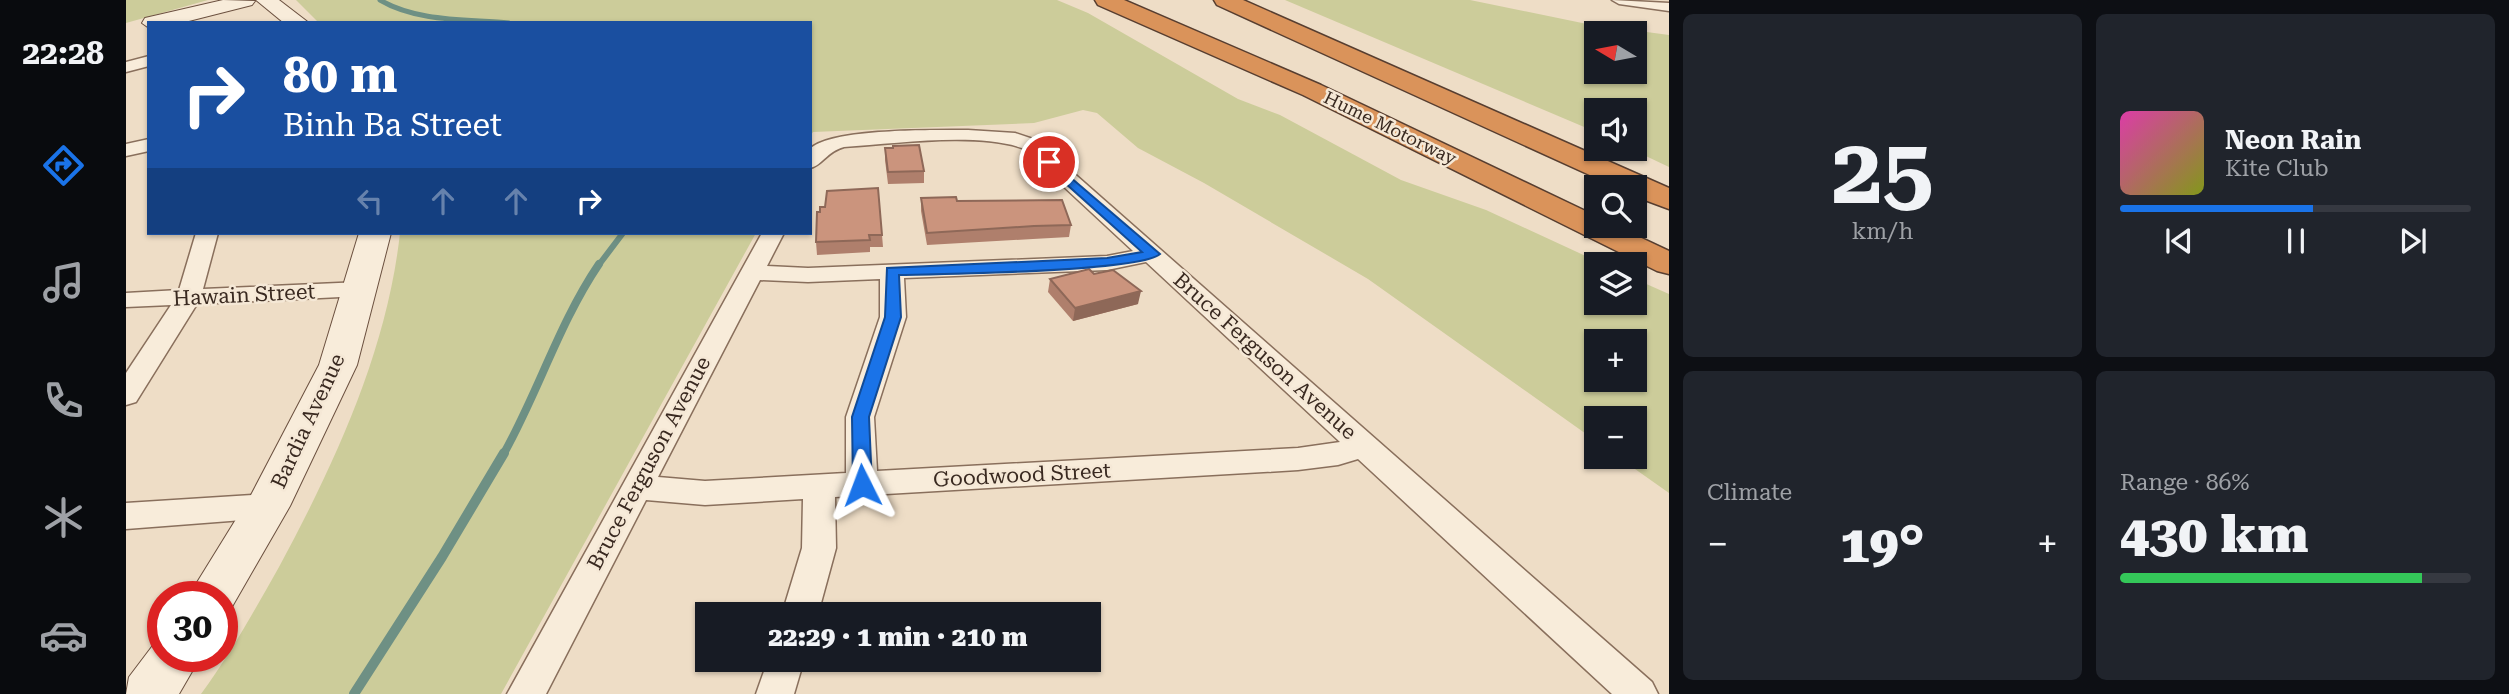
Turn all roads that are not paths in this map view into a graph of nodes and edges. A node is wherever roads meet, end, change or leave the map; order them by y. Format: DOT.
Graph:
graph roads {
  1 [pos="253,0"];
  2 [pos="1106,0"];
  3 [pos="1225,0"];
  4 [pos="1619,0"];
  5 [pos="1669,7"];
  6 [pos="159,21"];
  7 [pos="293,21"];
  8 [pos="147,62"];
  9 [pos="126,67"];
  10 [pos="147,145"];
  11 [pos="126,150"];
  12 [pos="812,159"];
  13 [pos="1669,200"];
  14 [pos="206,235"];
  15 [pos="374,235"];
  16 [pos="772,235"];
  17 [pos="1153,254"];
  18 [pos="1669,264"];
  19 [pos="892,271"];
  20 [pos="752,273"];
  21 [pos="361,289"];
  22 [pos="189,297"];
  23 [pos="126,300"];
  24 [pos="126,395"];
  25 [pos="1364,445"];
  26 [pos="862,485"];
  27 [pos="819,486"];
  28 [pos="636,487"];
  29 [pos="268,506"];
  30 [pos="126,516"];
  31 [pos="222,581"];
  32 [pos="804,602"];
  33 [pos="164,672"];
  34 [pos="782,672"];
  35 [pos="148,694"];
  36 [pos="526,694"];
  37 [pos="775,694"];
  38 [pos="1639,694"];
  1 -- 6 [label="street"];
  1 -- 7 [label="street"];
  2 -- 18 [label="highway, Hume Motorway"];
  3 -- 13 [label="highway"];
  4 -- 5 [label="street"];
  8 -- 9 [label="street"];
  10 -- 11 [label="street"];
  12 -- 17 [label="street, Bruce Ferguson Avenue"];
  14 -- 22 [label="street"];
  15 -- 21 [label="street, Bardia Avenue"];
  16 -- 20 [label="street, Bruce Ferguson Avenue"];
  17 -- 19 [label="street"];
  17 -- 25 [label="street, Bruce Ferguson Avenue"];
  19 -- 20 [label="street"];
  19 -- 26 [label="street"];
  20 -- 28 [label="street, Bruce Ferguson Avenue"];
  21 -- 22 [label="street, Hawain Street"];
  21 -- 29 [label="street, Bardia Avenue"];
  22 -- 23 [label="street, Hawain Street"];
  22 -- 24 [label="street"];
  25 -- 26 [label="street, Goodwood Street"];
  25 -- 38 [label="street, Bruce Ferguson Avenue"];
  26 -- 27 [label="street, Goodwood Street"];
  27 -- 28 [label="street, Goodwood Street"];
  27 -- 32 [label="street"];
  28 -- 36 [label="street, Bruce Ferguson Avenue"];
  29 -- 30 [label="street"];
  29 -- 31 [label="street, Bardia Avenue"];
  33 -- 35 [label="street"];
  34 -- 37 [label="street"];
}
